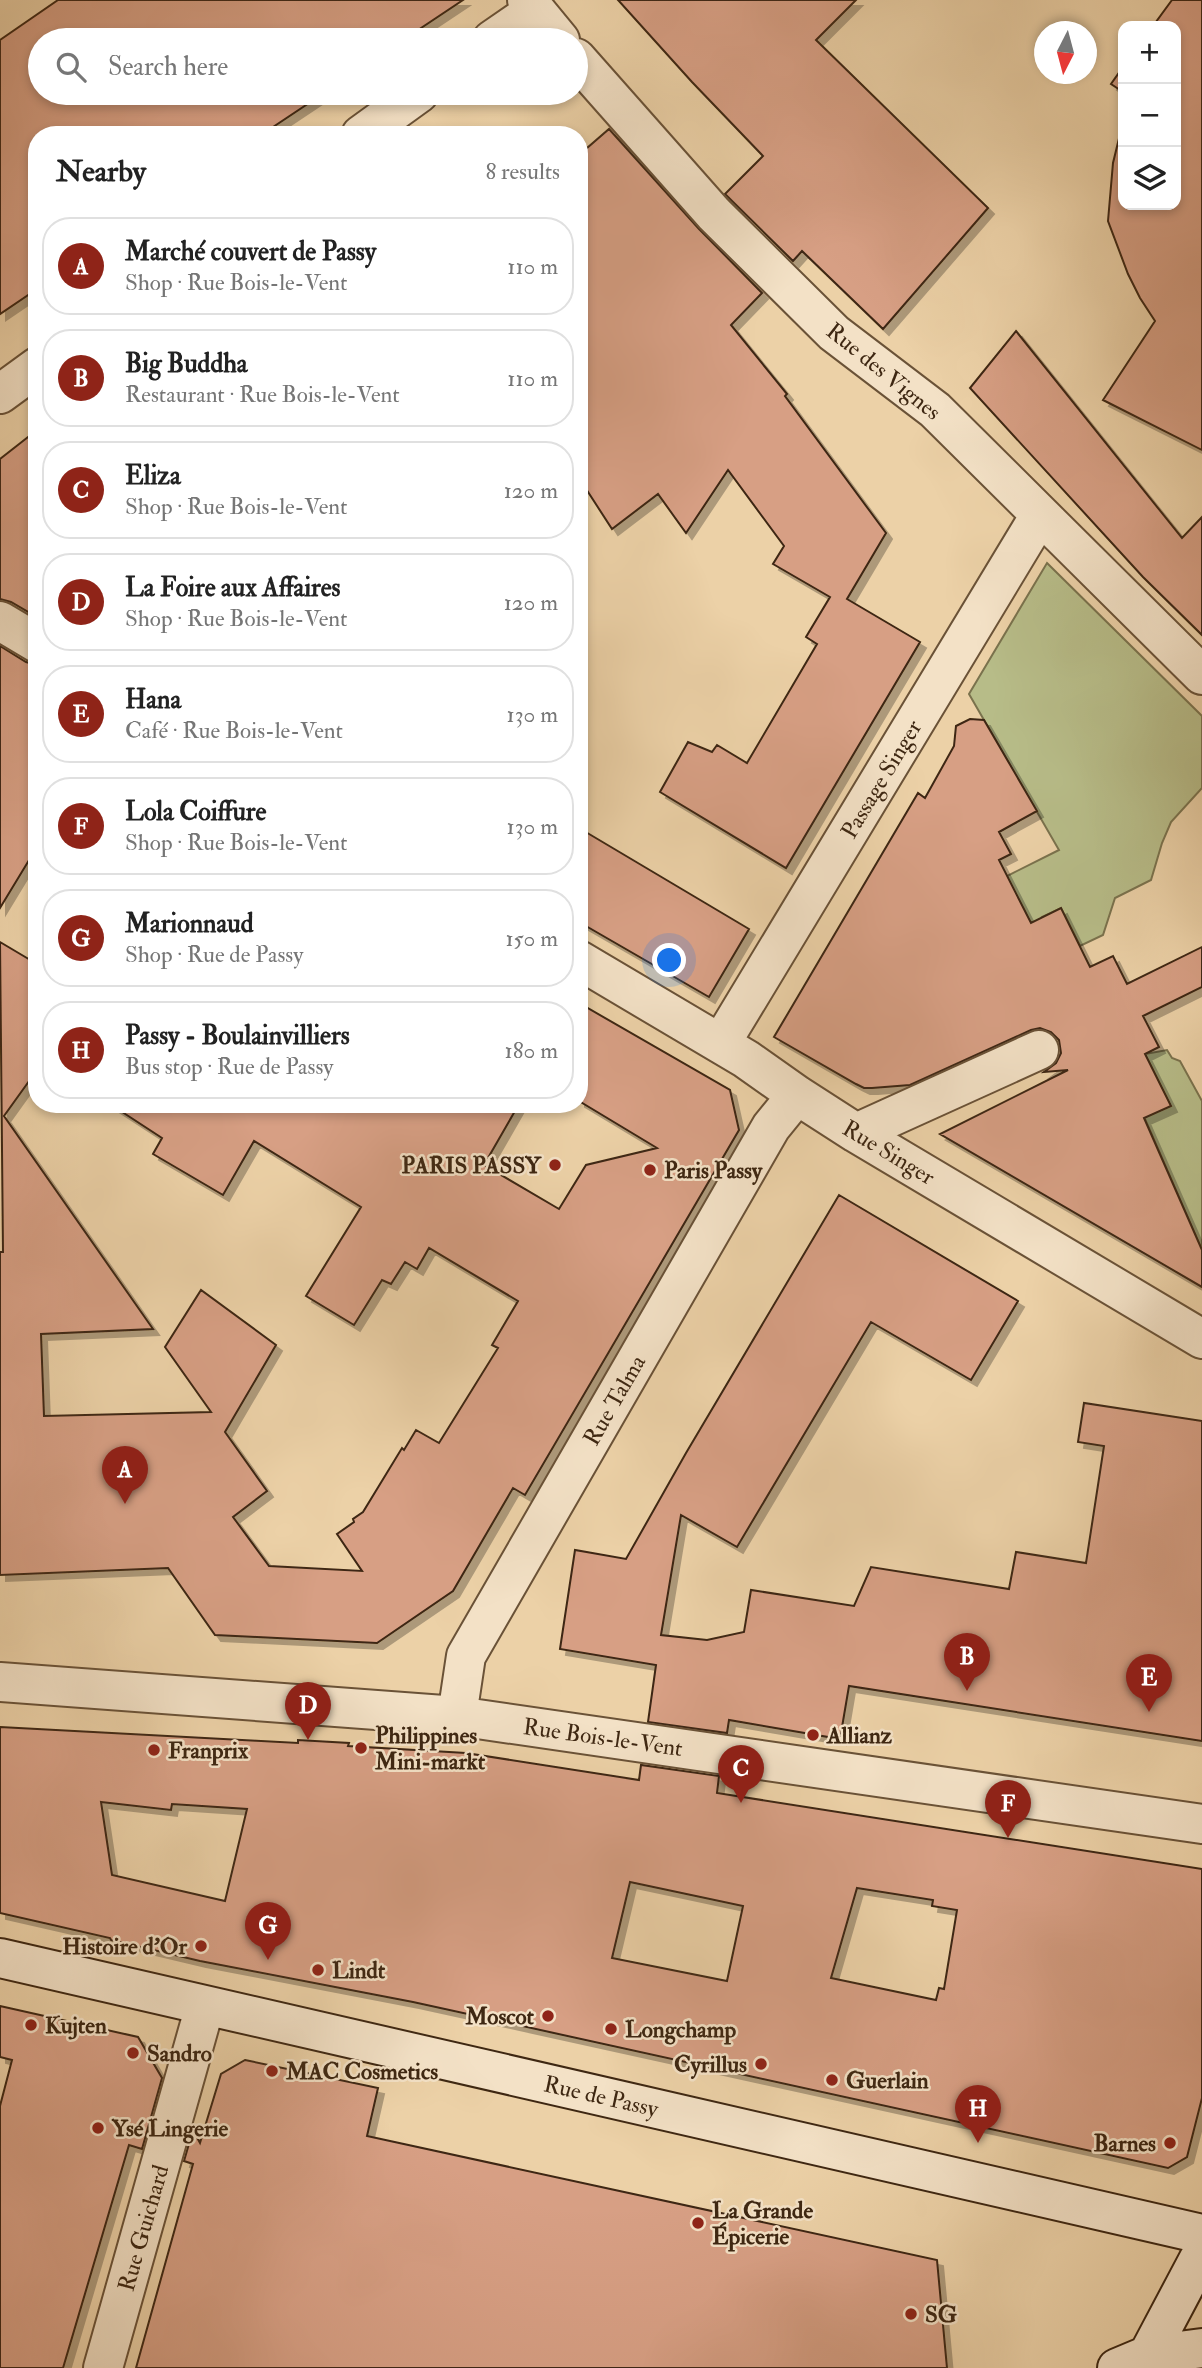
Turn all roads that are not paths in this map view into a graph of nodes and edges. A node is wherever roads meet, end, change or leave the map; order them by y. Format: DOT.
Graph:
graph roads {
  1 [pos="530,5"];
  2 [pos="505,28"];
  3 [pos="550,28"];
  4 [pos="588,72"];
  5 [pos="402,105"];
  6 [pos="373,126"];
  7 [pos="28,374"];
  8 [pos="0,394"];
  9 [pos="1040,515"];
  10 [pos="0,621"];
  11 [pos="28,638"];
  12 [pos="1202,676"];
  13 [pos="588,965"];
  14 [pos="721,1043"];
  15 [pos="1039,1050"];
  16 [pos="797,1095"];
  17 [pos="856,1133"];
  18 [pos="1202,1339"];
  19 [pos="0,1682"];
  20 [pos="457,1716"];
  21 [pos="1202,1824"];
  22 [pos="0,1958"];
  23 [pos="205,2006"];
  24 [pos="1202,2234"];
  25 [pos="1202,2253"];
  26 [pos="1202,2299"];
  27 [pos="1202,2348"];
  28 [pos="1137,2364"];
  29 [pos="103,2368"];
  1 -- 2 [label="street"];
  1 -- 3 [label="street"];
  4 -- 9 [label="street, Rue des Vignes"];
  5 -- 6 [label="street"];
  7 -- 8 [label="street"];
  9 -- 12 [label="street, Rue des Vignes"];
  9 -- 14 [label="street, Passage Singer"];
  10 -- 11 [label="street"];
  13 -- 14 [label="street, Rue Singer"];
  14 -- 16 [label="street, Rue Singer"];
  15 -- 17 [label="street"];
  16 -- 17 [label="street, Rue Singer"];
  16 -- 20 [label="street, Rue Talma"];
  17 -- 18 [label="street, Rue Singer"];
  19 -- 20 [label="street, Rue Bois-le-Vent"];
  20 -- 21 [label="street, Rue Bois-le-Vent"];
  22 -- 23 [label="street, Rue de Passy"];
  23 -- 24 [label="street, Rue de Passy"];
  23 -- 29 [label="street, Rue Guichard"];
  25 -- 28 [label="street"];
  26 -- 28 [label="street"];
  27 -- 28 [label="street"];
}
